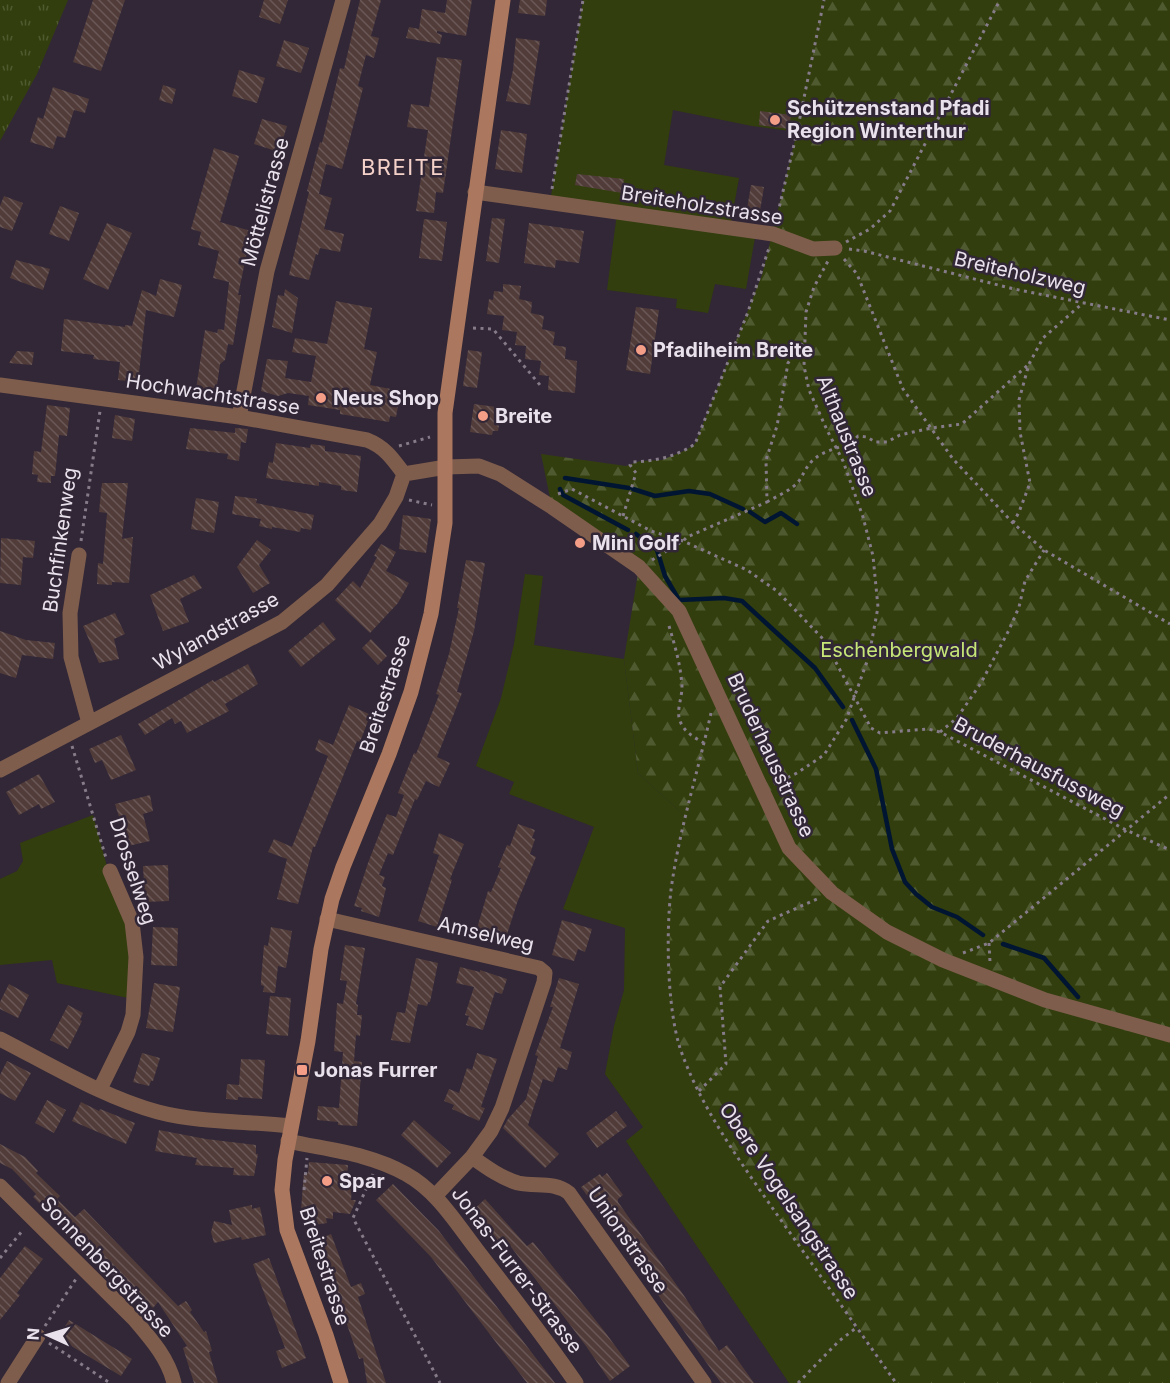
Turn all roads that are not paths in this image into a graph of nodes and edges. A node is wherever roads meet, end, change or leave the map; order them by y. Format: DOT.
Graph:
graph roads {
  1 [pos="343,0"];
  2 [pos="503,0"];
  3 [pos="476,192"];
  4 [pos="835,248"];
  5 [pos="0,385"];
  6 [pos="238,417"];
  7 [pos="446,467"];
  8 [pos="404,474"];
  9 [pos="79,555"];
  10 [pos="89,723"];
  11 [pos="0,770"];
  12 [pos="110,871"];
  13 [pos="327,920"];
  14 [pos="1170,1035"];
  15 [pos="0,1039"];
  16 [pos="100,1089"];
  17 [pos="289,1133"];
  18 [pos="472,1157"];
  19 [pos="0,1186"];
  20 [pos="435,1196"];
  21 [pos="38,1336"];
  22 [pos="8,1383"];
  23 [pos="174,1383"];
  24 [pos="341,1383"];
  25 [pos="576,1383"];
  26 [pos="704,1383"];
  1 -- 6 [label="street, Möttelistrasse"];
  2 -- 3 [label="main road, Breitestrasse"];
  3 -- 4 [label="street, Breiteholzstrasse"];
  3 -- 7 [label="main road, Breitestrasse"];
  5 -- 6 [label="street, Hochwachtstrasse"];
  6 -- 8 [label="street, Hochwachtstrasse"];
  7 -- 8 [label="street, Bruderhausstrasse"];
  7 -- 13 [label="main road, Breitestrasse"];
  7 -- 14 [label="street, Bruderhausstrasse"];
  8 -- 10 [label="street, Wylandstrasse"];
  9 -- 10 [label="street, Buchfinkenweg"];
  10 -- 11 [label="street, Wylandstrasse"];
  12 -- 16 [label="street, Drosselweg"];
  13 -- 17 [label="main road, Breitestrasse"];
  13 -- 18 [label="street, Amselweg"];
  15 -- 16 [label="street, Jonas-Furrer-Strasse"];
  16 -- 17 [label="street, Jonas-Furrer-Strasse"];
  17 -- 20 [label="street, Jonas-Furrer-Strasse"];
  17 -- 24 [label="main road, Breitestrasse"];
  18 -- 20 [label="street"];
  18 -- 26 [label="street, Unionstrasse"];
  19 -- 23 [label="street, Sonnenbergstrasse"];
  20 -- 25 [label="street, Jonas-Furrer-Strasse"];
  21 -- 22 [label="street"];
}
